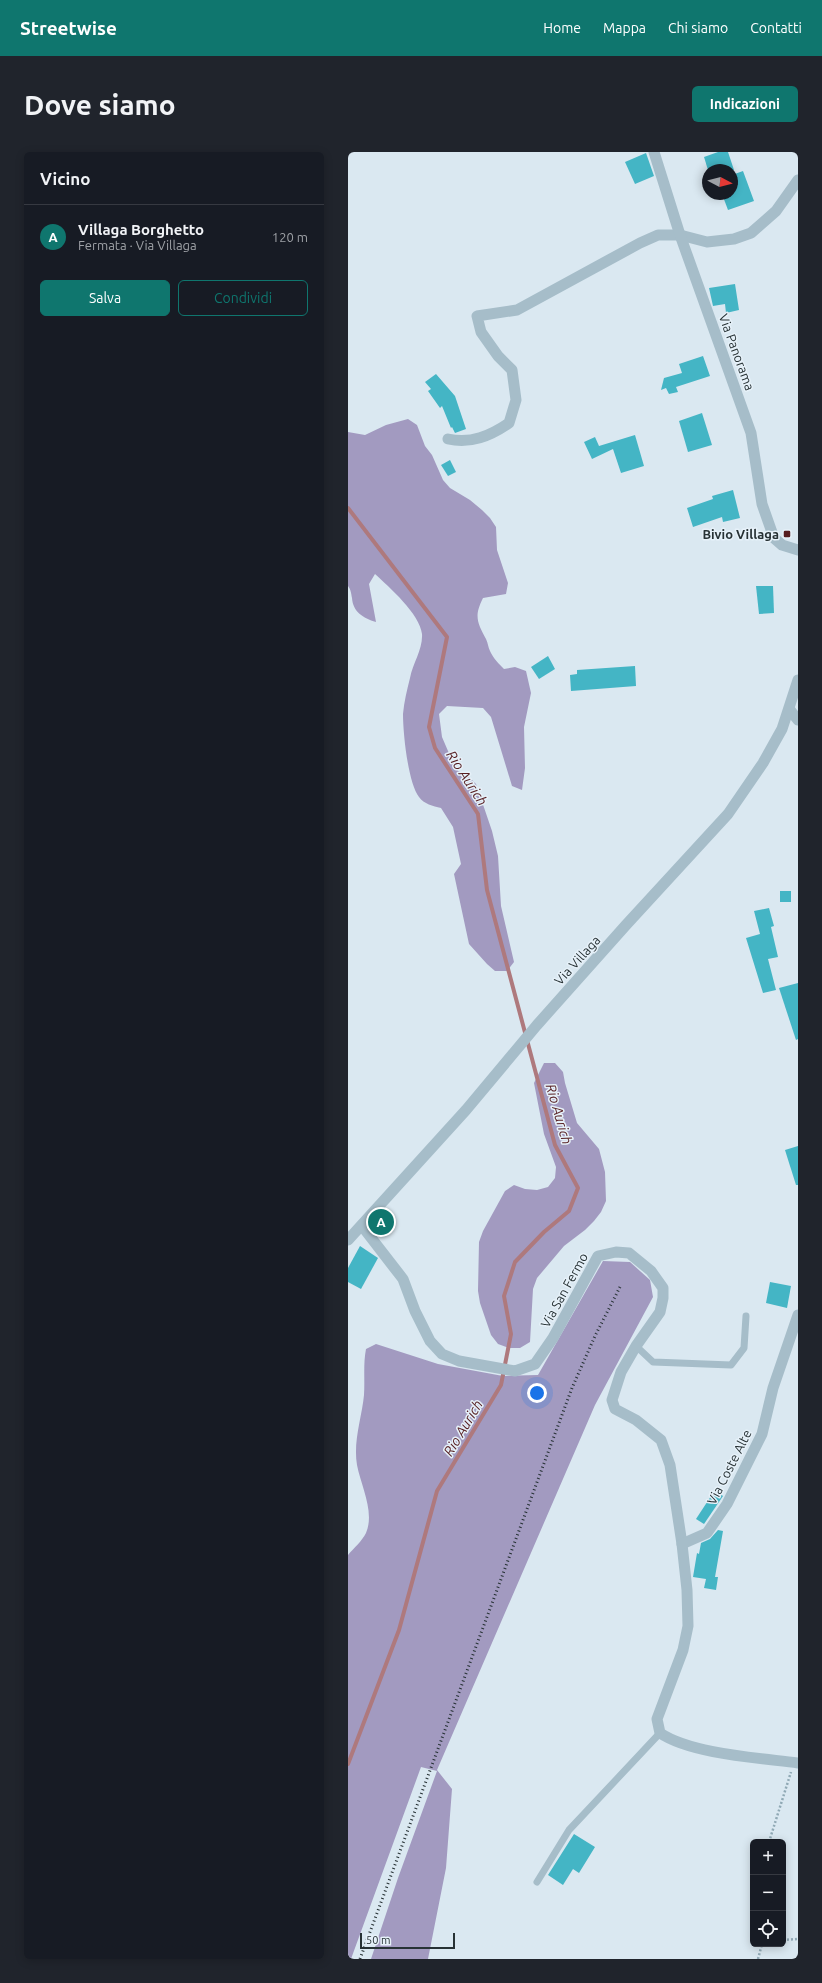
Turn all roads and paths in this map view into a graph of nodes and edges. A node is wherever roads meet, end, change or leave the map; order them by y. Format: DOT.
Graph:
graph roads {
  1 [pos="654,152"];
  2 [pos="798,180"];
  3 [pos="680,235"];
  4 [pos="448,439"];
  5 [pos="798,550"];
  6 [pos="798,680"];
  7 [pos="790,710"];
  8 [pos="798,720"];
  9 [pos="362,1226"];
  10 [pos="348,1240"];
  11 [pos="798,1315"];
  12 [pos="746,1316"];
  13 [pos="636,1346"];
  14 [pos="682,1544"];
  15 [pos="660,1733"];
  16 [pos="796,1762"];
  17 [pos="770,1839"];
  18 [pos="537,1882"];
  19 [pos="798,1939"];
  20 [pos="786,1940"];
  21 [pos="761,1947"];
  22 [pos="758,1959"];
  1 -- 3 [label="street, Via Panorama"];
  2 -- 3 [label="street"];
  3 -- 4 [label="street"];
  3 -- 5 [label="street, Via Panorama"];
  6 -- 7 [label="street, Via Villaga"];
  7 -- 8 [label="street"];
  7 -- 9 [label="street, Via Villaga"];
  9 -- 10 [label="street, Via Villaga"];
  9 -- 13 [label="street, Via San Fermo"];
  11 -- 14 [label="street, Via Coste Alte"];
  12 -- 13 [label="lane"];
  13 -- 14 [label="street, Via San Fermo"];
  14 -- 15 [label="street"];
  15 -- 16 [label="street"];
  15 -- 18 [label="lane"];
  16 -- 17 [label="path"];
  19 -- 20 [label="path"];
  21 -- 22 [label="path"];
}
